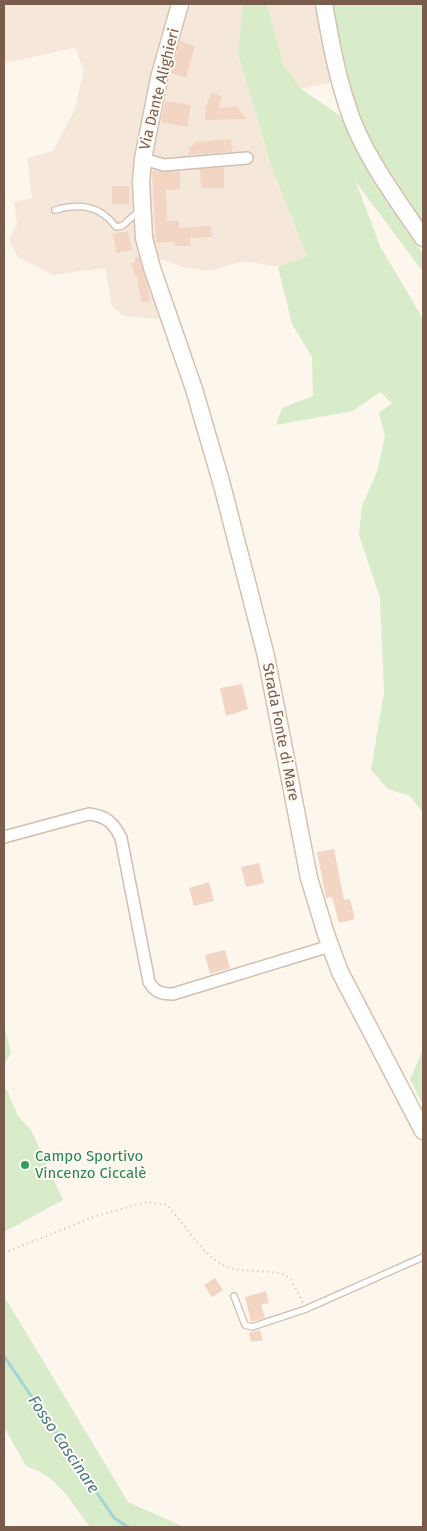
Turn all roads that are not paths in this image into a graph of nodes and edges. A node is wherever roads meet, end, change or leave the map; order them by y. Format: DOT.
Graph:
graph roads {
  1 [pos="180,4"];
  2 [pos="324,4"];
  3 [pos="247,158"];
  4 [pos="142,159"];
  5 [pos="141,209"];
  6 [pos="55,210"];
  7 [pos="423,238"];
  8 [pos="168,320"];
  9 [pos="4,837"];
  10 [pos="330,946"];
  11 [pos="423,1131"];
  12 [pos="423,1257"];
  13 [pos="234,1296"];
  1 -- 4 [label="street, Via Dante Alighieri"];
  2 -- 7 [label="street"];
  3 -- 4 [label="street"];
  4 -- 5 [label="street, Via Dante Alighieri"];
  5 -- 6 [label="lane"];
  5 -- 8 [label="street, Via Dante Alighieri"];
  8 -- 10 [label="street, Strada Fonte di Mare"];
  9 -- 10 [label="street"];
  10 -- 11 [label="street, Strada Fonte di Mare"];
  12 -- 13 [label="lane"];
}
